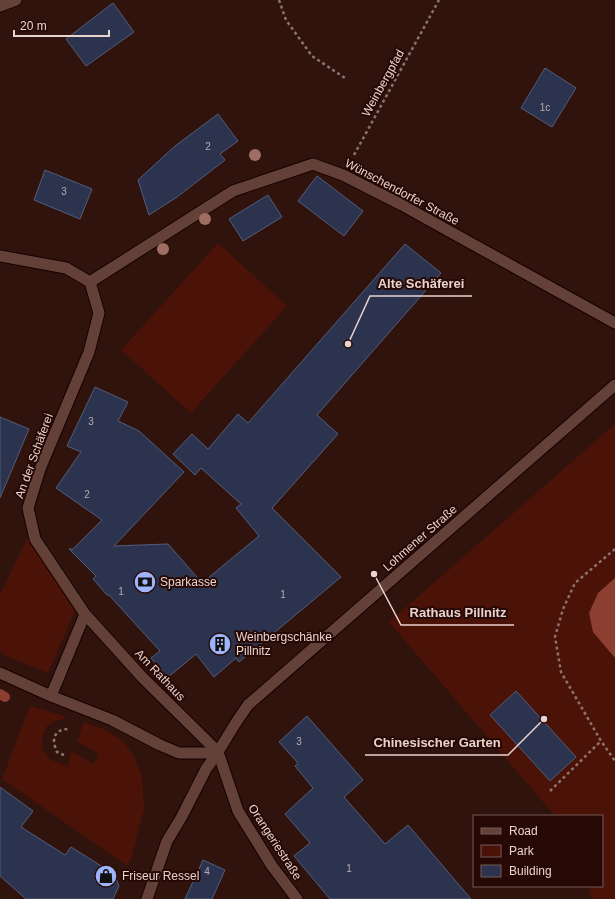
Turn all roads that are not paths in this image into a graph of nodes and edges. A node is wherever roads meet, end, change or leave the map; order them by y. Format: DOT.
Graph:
graph roads {
  1 [pos="16,0"];
  2 [pos="0,6"];
  3 [pos="0,256"];
  4 [pos="90,282"];
  5 [pos="615,323"];
  6 [pos="615,385"];
  7 [pos="86,614"];
  8 [pos="0,673"];
  9 [pos="51,696"];
  10 [pos="218,752"];
  11 [pos="147,899"];
  12 [pos="297,899"];
  1 -- 2 [label="street"];
  3 -- 4 [label="street"];
  4 -- 5 [label="street, Wünschendorfer Straße"];
  4 -- 7 [label="street, An der Schäferei"];
  6 -- 10 [label="street, Lohmener Straße"];
  7 -- 9 [label="street"];
  7 -- 10 [label="street, Am Rathaus"];
  8 -- 9 [label="street"];
  9 -- 10 [label="street"];
  10 -- 11 [label="street"];
  10 -- 12 [label="street, Orangeriestraße"];
}
